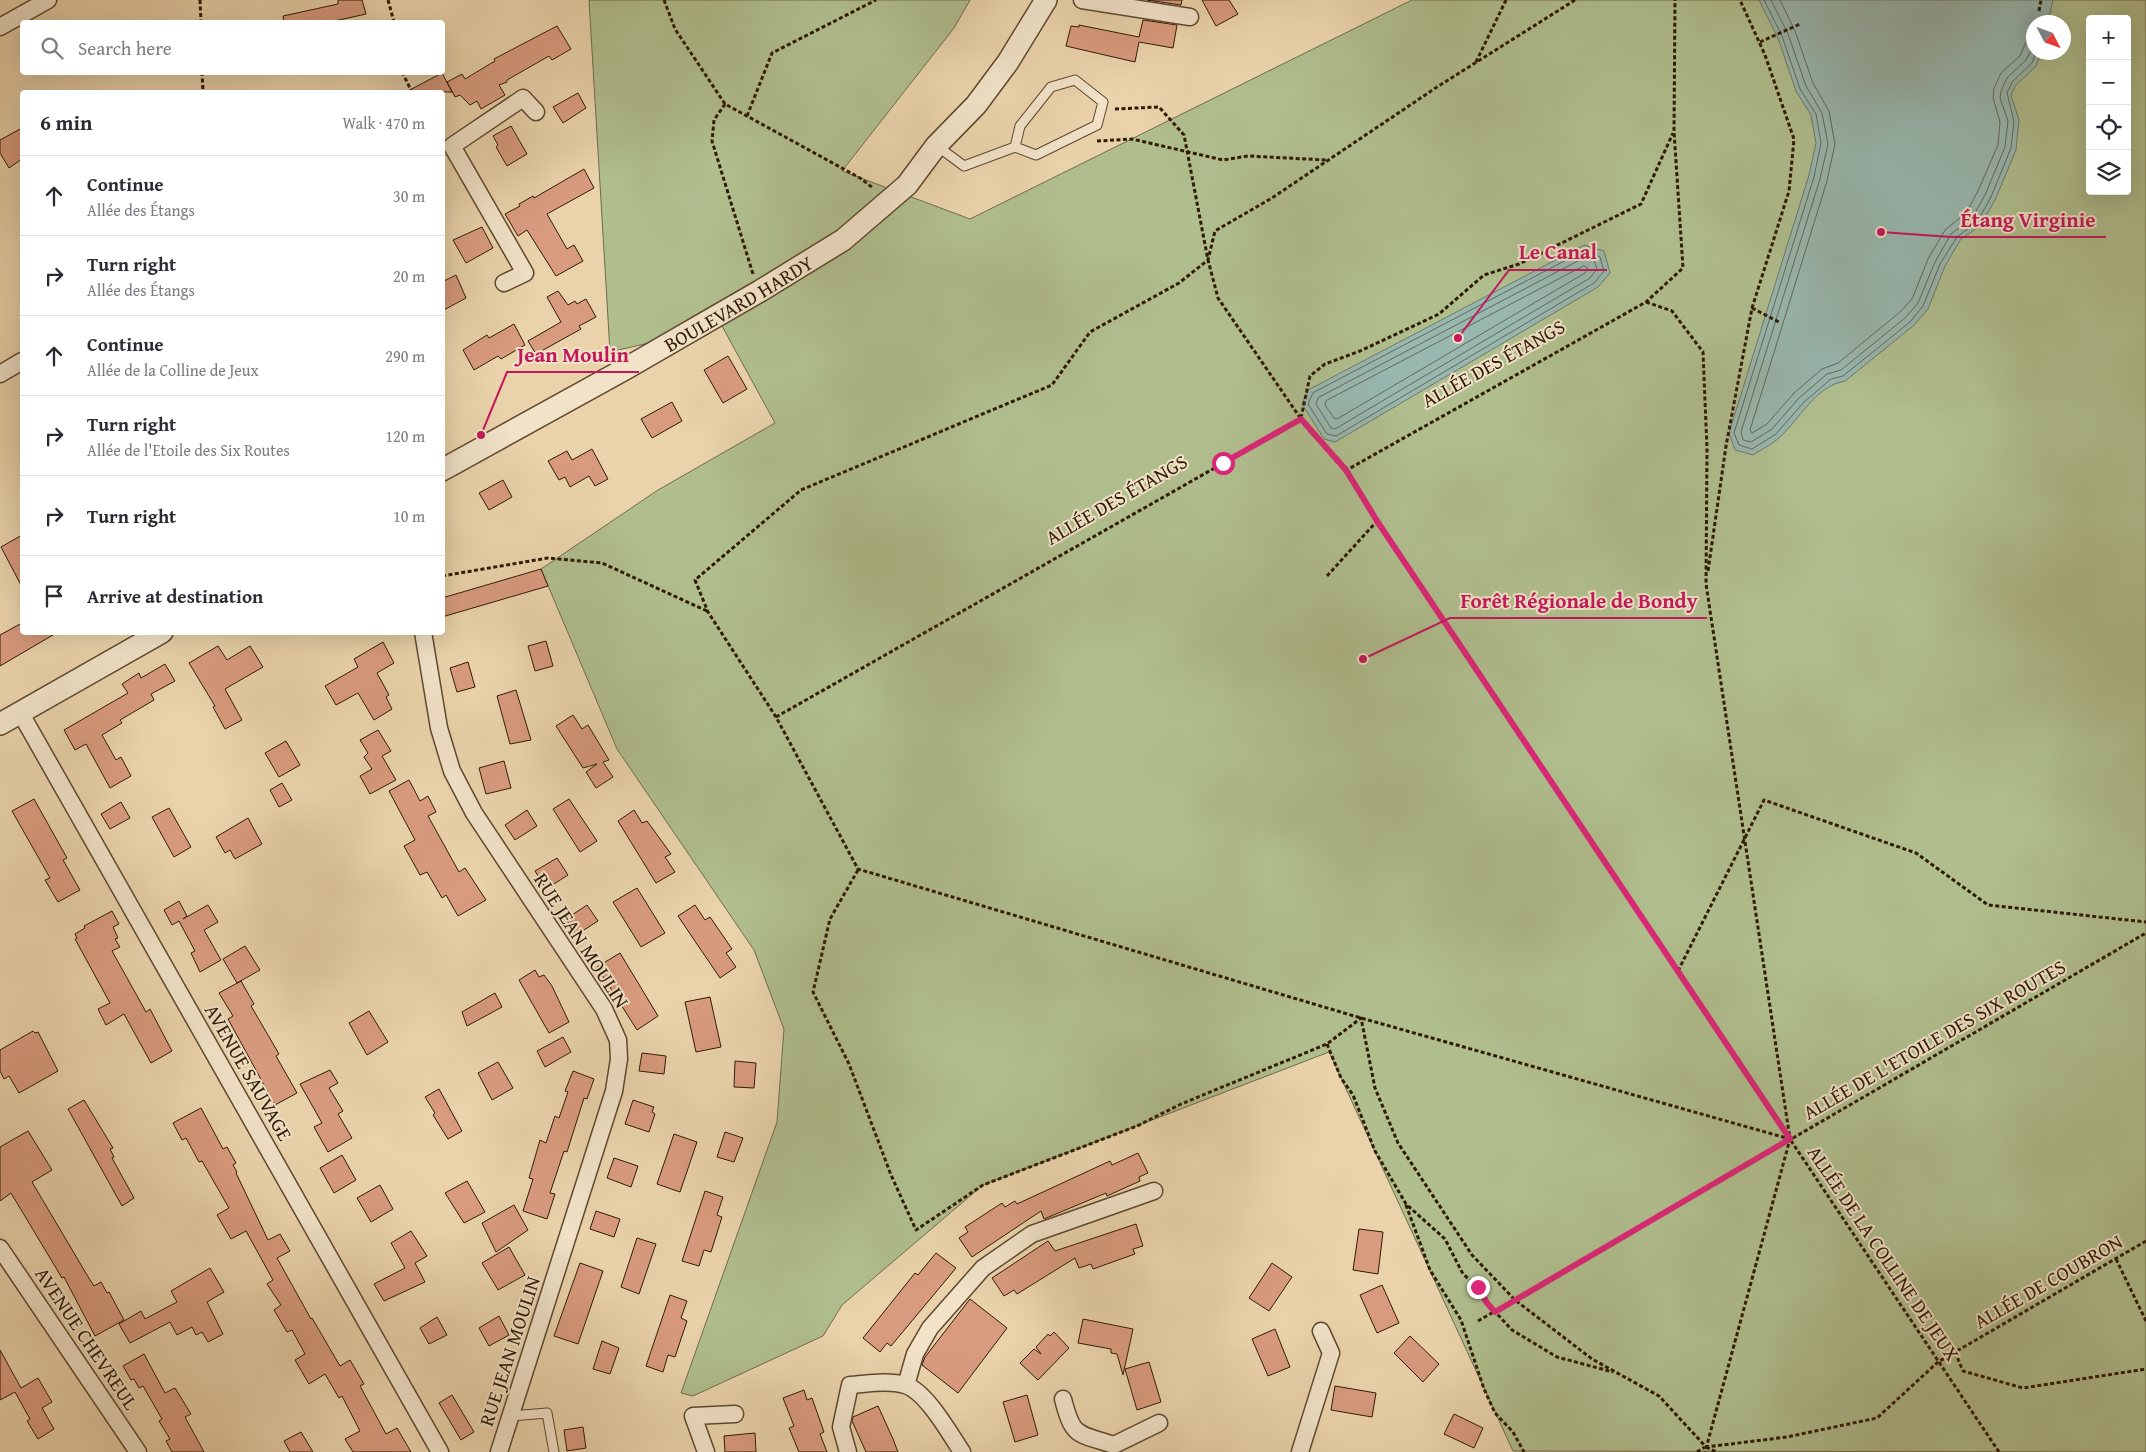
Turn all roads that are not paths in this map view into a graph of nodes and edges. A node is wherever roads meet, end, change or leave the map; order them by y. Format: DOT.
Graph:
graph roads {
  1 [pos="48,0"];
  2 [pos="1046,0"];
  3 [pos="1082,0"];
  4 [pos="1190,17"];
  5 [pos="0,27"];
  6 [pos="536,112"];
  7 [pos="447,143"];
  8 [pos="936,146"];
  9 [pos="1015,147"];
  10 [pos="504,283"];
  11 [pos="20,362"];
  12 [pos="0,374"];
  13 [pos="445,466"];
  14 [pos="157,635"];
  15 [pos="424,635"];
  16 [pos="20,712"];
  17 [pos="0,724"];
  18 [pos="1154,1190"];
  19 [pos="0,1248"];
  20 [pos="1321,1331"];
  21 [pos="906,1385"];
  22 [pos="1063,1399"];
  23 [pos="735,1414"];
  24 [pos="511,1416"];
  25 [pos="1159,1423"];
  26 [pos="1114,1448"];
  27 [pos="138,1452"];
  28 [pos="440,1452"];
  29 [pos="499,1452"];
  30 [pos="554,1452"];
  31 [pos="706,1452"];
  32 [pos="848,1452"];
  33 [pos="962,1452"];
  34 [pos="1300,1452"];
  1 -- 5 [label="street"];
  2 -- 8 [label="street, BOULEVARD HARDY"];
  3 -- 4 [label="street"];
  6 -- 7 [label="street"];
  7 -- 10 [label="street"];
  8 -- 9 [label="lane"];
  8 -- 13 [label="street, BOULEVARD HARDY"];
  9 -- 9 [label="lane"];
  11 -- 12 [label="street"];
  14 -- 16 [label="street"];
  15 -- 24 [label="street, RUE JEAN MOULIN"];
  16 -- 17 [label="street"];
  16 -- 28 [label="street, AVENUE SAUVAGE"];
  18 -- 21 [label="street"];
  19 -- 27 [label="street, AVENUE CHEVREUL"];
  20 -- 34 [label="street"];
  21 -- 32 [label="street"];
  21 -- 33 [label="street"];
  22 -- 26 [label="street"];
  23 -- 31 [label="street"];
  24 -- 29 [label="street, RUE JEAN MOULIN"];
  24 -- 30 [label="lane"];
  25 -- 26 [label="street"];
}
